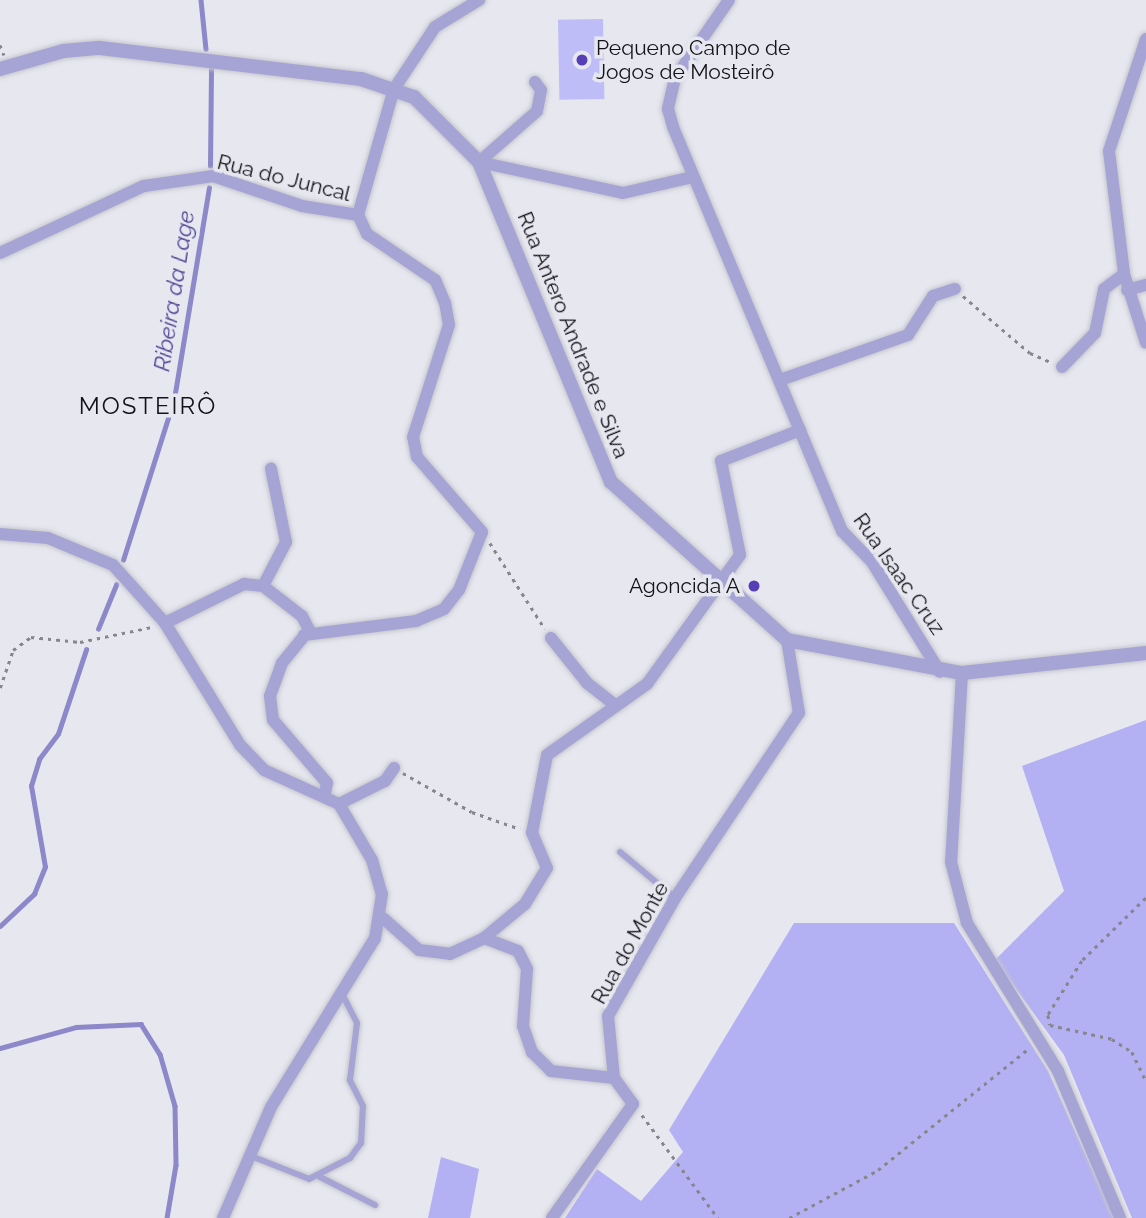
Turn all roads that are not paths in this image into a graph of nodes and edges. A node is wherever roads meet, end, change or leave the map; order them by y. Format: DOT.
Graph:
graph roads {
  1 [pos="479,0"];
  2 [pos="729,0"];
  3 [pos="1146,39"];
  4 [pos="0,69"];
  5 [pos="535,82"];
  6 [pos="394,89"];
  7 [pos="479,162"];
  8 [pos="693,177"];
  9 [pos="358,215"];
  10 [pos="0,253"];
  11 [pos="1124,274"];
  12 [pos="1146,285"];
  13 [pos="955,289"];
  14 [pos="1127,290"];
  15 [pos="1146,343"];
  16 [pos="1062,367"];
  17 [pos="780,380"];
  18 [pos="800,430"];
  19 [pos="271,469"];
  20 [pos="0,534"];
  21 [pos="721,579"];
  22 [pos="263,586"];
  23 [pos="165,623"];
  24 [pos="304,635"];
  25 [pos="551,638"];
  26 [pos="787,640"];
  27 [pos="1145,655"];
  28 [pos="940,672"];
  29 [pos="962,673"];
  30 [pos="614,704"];
  31 [pos="394,768"];
  32 [pos="325,793"];
  33 [pos="339,804"];
  34 [pos="620,852"];
  35 [pos="675,898"];
  36 [pos="383,918"];
  37 [pos="484,939"];
  38 [pos="342,996"];
  39 [pos="614,1079"];
  40 [pos="250,1156"];
  41 [pos="320,1177"];
  42 [pos="375,1205"];
  43 [pos="223,1218"];
  44 [pos="552,1218"];
  45 [pos="1120,1218"];
  1 -- 6 [label="street, Rua do Juncal"];
  2 -- 8 [label="street, Rua Isaac Cruz"];
  3 -- 11 [label="street"];
  4 -- 6 [label="street, Rua Antero Andrade e Silva"];
  5 -- 7 [label="street"];
  6 -- 7 [label="street, Rua Antero Andrade e Silva"];
  6 -- 9 [label="street, Rua do Juncal"];
  7 -- 8 [label="street"];
  7 -- 21 [label="street, Rua Antero Andrade e Silva"];
  8 -- 17 [label="street, Rua Isaac Cruz"];
  9 -- 10 [label="street, Rua do Juncal"];
  9 -- 24 [label="street"];
  11 -- 14 [label="street"];
  11 -- 16 [label="street"];
  12 -- 14 [label="street"];
  13 -- 17 [label="street"];
  14 -- 15 [label="street"];
  17 -- 18 [label="street, Rua Isaac Cruz"];
  18 -- 21 [label="street"];
  18 -- 28 [label="street, Rua Isaac Cruz"];
  19 -- 22 [label="street"];
  20 -- 23 [label="street"];
  21 -- 26 [label="street, Rua Antero Andrade e Silva"];
  21 -- 30 [label="street"];
  22 -- 23 [label="street"];
  22 -- 24 [label="street"];
  23 -- 32 [label="street"];
  24 -- 32 [label="street"];
  25 -- 30 [label="street"];
  26 -- 28 [label="street"];
  26 -- 35 [label="street, Rua do Monte"];
  27 -- 29 [label="street"];
  28 -- 29 [label="street"];
  29 -- 45 [label="street"];
  30 -- 37 [label="street"];
  31 -- 33 [label="street"];
  32 -- 33 [label="street"];
  33 -- 36 [label="street"];
  34 -- 35 [label="lane"];
  35 -- 39 [label="street, Rua do Monte"];
  36 -- 37 [label="street"];
  36 -- 38 [label="street"];
  37 -- 39 [label="street"];
  38 -- 40 [label="street"];
  38 -- 41 [label="lane"];
  39 -- 44 [label="street"];
  40 -- 41 [label="lane"];
  40 -- 43 [label="street"];
  41 -- 42 [label="lane"];
}
